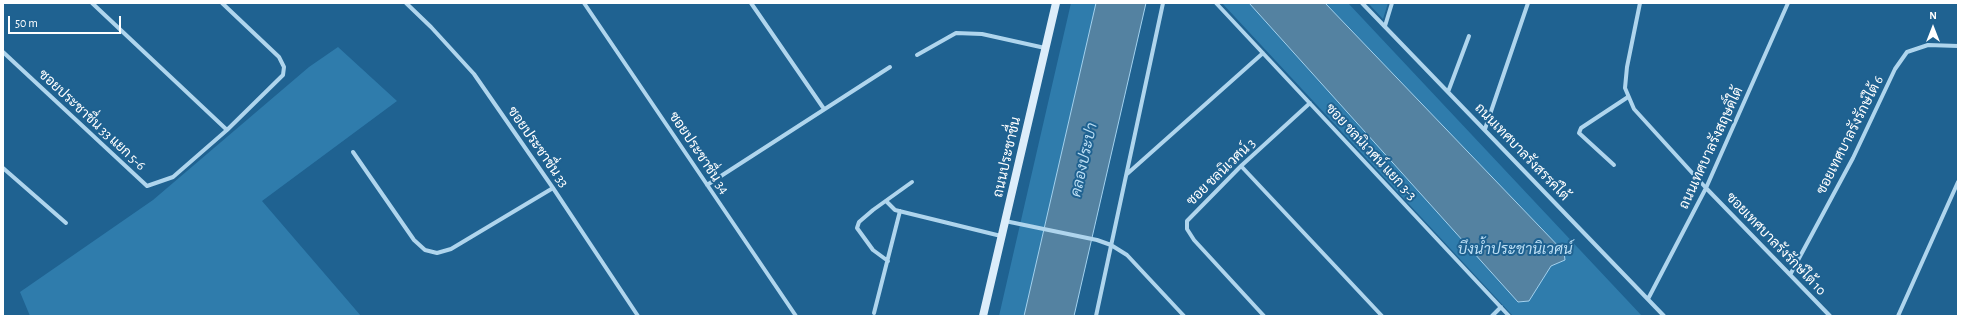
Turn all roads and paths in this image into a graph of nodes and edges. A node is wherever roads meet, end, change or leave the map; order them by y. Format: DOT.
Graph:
graph roads {
  1 [pos="92,3"];
  2 [pos="222,3"];
  3 [pos="406,3"];
  4 [pos="584,3"];
  5 [pos="752,3"];
  6 [pos="1056,3"];
  7 [pos="1163,3"];
  8 [pos="1216,3"];
  9 [pos="1362,3"];
  10 [pos="1392,3"];
  11 [pos="1528,3"];
  12 [pos="1640,3"];
  13 [pos="1788,3"];
  14 [pos="1385,26"];
  15 [pos="1469,36"];
  16 [pos="1958,46"];
  17 [pos="1045,48"];
  18 [pos="3,52"];
  19 [pos="1263,53"];
  20 [pos="916,55"];
  21 [pos="890,67"];
  22 [pos="1448,92"];
  23 [pos="1628,97"];
  24 [pos="1310,103"];
  25 [pos="824,109"];
  26 [pos="1485,129"];
  27 [pos="227,130"];
  28 [pos="353,152"];
  29 [pos="1614,165"];
  30 [pos="1241,166"];
  31 [pos="3,168"];
  32 [pos="1126,174"];
  33 [pos="912,182"];
  34 [pos="1958,182"];
  35 [pos="708,185"];
  36 [pos="553,188"];
  37 [pos="1706,188"];
  38 [pos="886,201"];
  39 [pos="900,211"];
  40 [pos="1005,221"];
  41 [pos="66,223"];
  42 [pos="1001,236"];
  43 [pos="1111,245"];
  44 [pos="888,261"];
  45 [pos="1790,275"];
  46 [pos="1648,298"];
  47 [pos="1501,308"];
  48 [pos="874,313"];
  49 [pos="638,316"];
  50 [pos="796,316"];
  51 [pos="983,316"];
  52 [pos="1096,316"];
  53 [pos="1184,316"];
  54 [pos="1264,316"];
  55 [pos="1382,316"];
  56 [pos="1492,316"];
  57 [pos="1509,316"];
  58 [pos="1664,316"];
  59 [pos="1830,316"];
  60 [pos="1898,316"];
  1 -- 27 [label="street"];
  2 -- 27 [label="street"];
  3 -- 36 [label="street, ซอยประชาชื่น 33"];
  4 -- 35 [label="street, ซอยประชาชื่น 34"];
  5 -- 25 [label="street"];
  6 -- 17 [label="main road, ถนนประชาชื่น"];
  7 -- 32 [label="street"];
  8 -- 19 [label="street, ซอย ชลนิเวศน์ แยก 3-3"];
  9 -- 14 [label="street, ถนนเทศบาลรังสรรค์ใต้"];
  10 -- 14 [label="street"];
  11 -- 26 [label="street"];
  12 -- 23 [label="street"];
  13 -- 37 [label="street, ถนนเทศบาลรังสฤษดิ์ใต้"];
  14 -- 22 [label="street, ถนนเทศบาลรังสรรค์ใต้"];
  15 -- 22 [label="street"];
  16 -- 45 [label="street, ซอยเทศบาลรังรักษ์ใต้ 6"];
  17 -- 20 [label="street"];
  17 -- 40 [label="main road, ถนนประชาชื่น"];
  18 -- 27 [label="street, ซอยประชาชื่น 33 แยก 5-6"];
  19 -- 24 [label="street, ซอย ชลนิเวศน์ แยก 3-3"];
  19 -- 32 [label="street"];
  21 -- 25 [label="street"];
  22 -- 26 [label="street, ถนนเทศบาลรังสรรค์ใต้"];
  23 -- 29 [label="street"];
  23 -- 37 [label="street, ซอยเทศบาลรังรักษ์ใต้ 10"];
  24 -- 30 [label="street, ซอย ชลนิเวศน์ 3"];
  24 -- 47 [label="street, ซอย ชลนิเวศน์ แยก 3-3"];
  25 -- 35 [label="street"];
  26 -- 46 [label="street, ถนนเทศบาลรังสรรค์ใต้"];
  28 -- 36 [label="street"];
  30 -- 54 [label="street, ซอย ชลนิเวศน์ 3"];
  30 -- 55 [label="street"];
  31 -- 41 [label="street"];
  32 -- 43 [label="street"];
  33 -- 38 [label="street"];
  34 -- 60 [label="street"];
  35 -- 50 [label="street, ซอยประชาชื่น 34"];
  36 -- 49 [label="street, ซอยประชาชื่น 33"];
  37 -- 45 [label="street, ซอยเทศบาลรังรักษ์ใต้ 10"];
  37 -- 46 [label="street, ถนนเทศบาลรังสฤษดิ์ใต้"];
  38 -- 39 [label="street"];
  38 -- 44 [label="street"];
  39 -- 42 [label="street"];
  39 -- 44 [label="street"];
  40 -- 42 [label="main road, ถนนประชาชื่น"];
  40 -- 43 [label="street"];
  42 -- 51 [label="main road, ถนนประชาชื่น"];
  43 -- 52 [label="street"];
  43 -- 53 [label="street"];
  44 -- 48 [label="street"];
  45 -- 59 [label="street, ซอยเทศบาลรังรักษ์ใต้ 10"];
  46 -- 58 [label="street, ถนนเทศบาลรังสรรค์ใต้"];
  47 -- 56 [label="street"];
  47 -- 57 [label="street, ซอย ชลนิเวศน์ แยก 3-3"];
}
